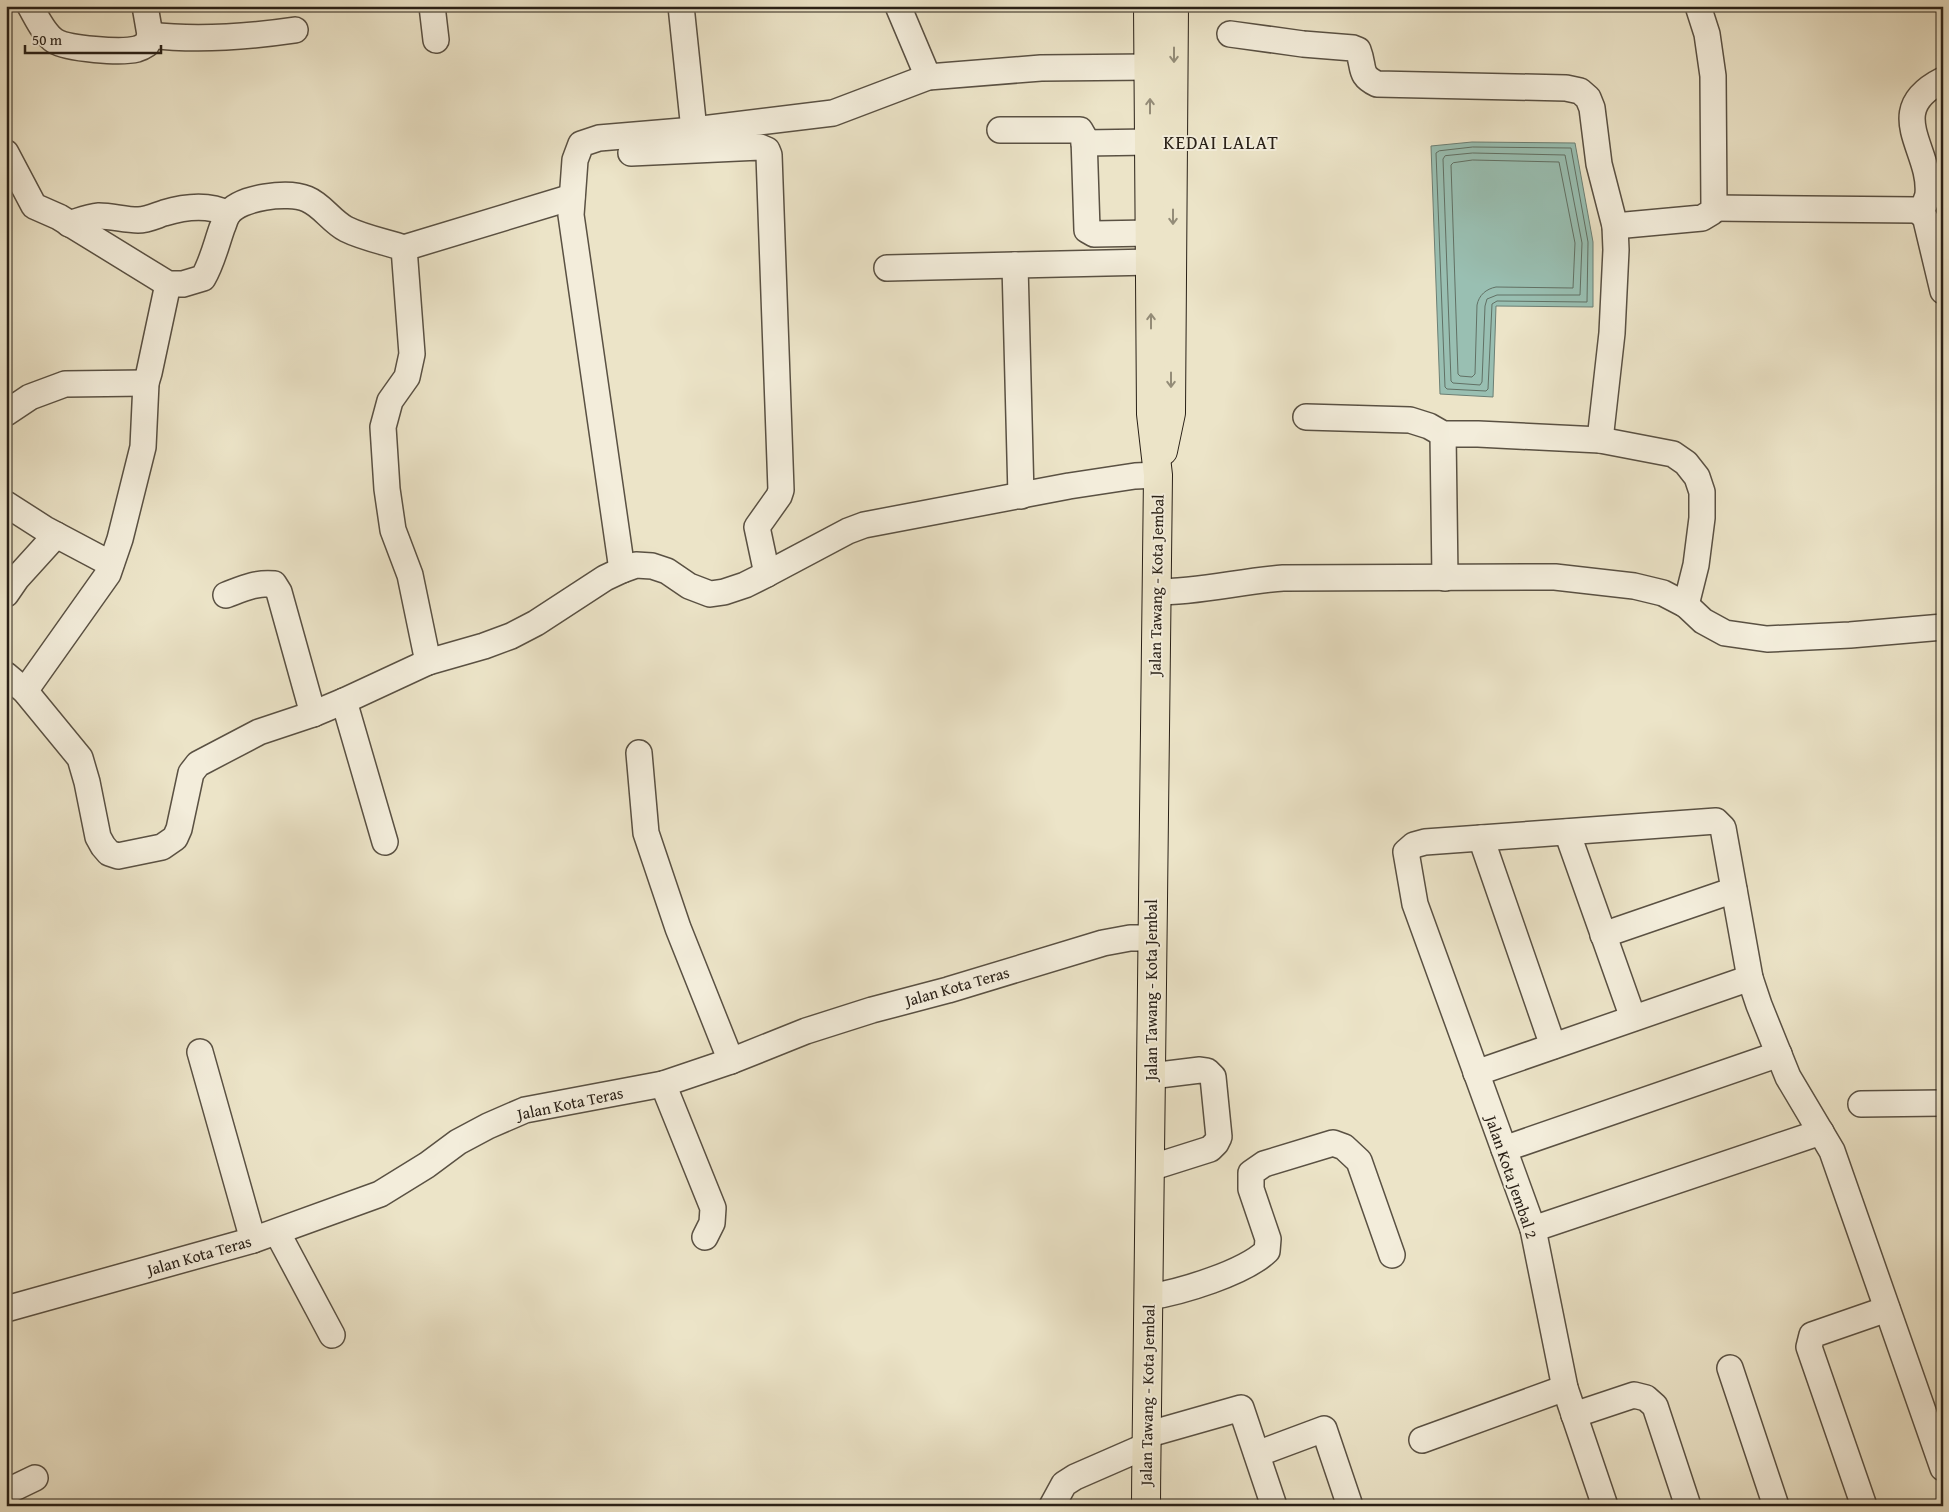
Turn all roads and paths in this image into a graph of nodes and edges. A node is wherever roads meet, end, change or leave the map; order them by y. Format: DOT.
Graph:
graph roads {
  1 [pos="30,6"];
  2 [pos="145,6"];
  3 [pos="432,6"];
  4 [pos="681,6"];
  5 [pos="898,6"];
  6 [pos="1148,6"];
  7 [pos="1174,6"];
  8 [pos="1698,6"];
  9 [pos="295,30"];
  10 [pos="1230,34"];
  11 [pos="150,35"];
  12 [pos="436,40"];
  13 [pos="1150,67"];
  14 [pos="928,77"];
  15 [pos="1943,80"];
  16 [pos="694,130"];
  17 [pos="1000,130"];
  18 [pos="718,138"];
  19 [pos="1150,142"];
  20 [pos="1084,143"];
  21 [pos="6,153"];
  22 [pos="631,153"];
  23 [pos="572,197"];
  24 [pos="1931,199"];
  25 [pos="1714,208"];
  26 [pos="228,214"];
  27 [pos="69,224"];
  28 [pos="1615,226"];
  29 [pos="1150,233"];
  30 [pos="404,248"];
  31 [pos="1151,262"];
  32 [pos="1015,265"];
  33 [pos="887,268"];
  34 [pos="168,284"];
  35 [pos="1943,291"];
  36 [pos="146,383"];
  37 [pos="6,413"];
  38 [pos="1306,417"];
  39 [pos="1443,434"];
  40 [pos="1600,440"];
  41 [pos="1158,474"];
  42 [pos="1021,496"];
  43 [pos="6,504"];
  44 [pos="56,535"];
  45 [pos="111,564"];
  46 [pos="622,570"];
  47 [pos="767,574"];
  48 [pos="1445,578"];
  49 [pos="10,581"];
  50 [pos="1156,592"];
  51 [pos="226,595"];
  52 [pos="1686,605"];
  53 [pos="1943,626"];
  54 [pos="428,662"];
  55 [pos="6,675"];
  56 [pos="25,691"];
  57 [pos="344,701"];
  58 [pos="313,714"];
  59 [pos="639,753"];
  60 [pos="1567,832"];
  61 [pos="1480,838"];
  62 [pos="385,842"];
  63 [pos="1734,890"];
  64 [pos="1603,935"];
  65 [pos="1151,938"];
  66 [pos="1750,978"];
  67 [pos="1632,1018"];
  68 [pos="1553,1046"];
  69 [pos="200,1052"];
  70 [pos="1779,1054"];
  71 [pos="731,1061"];
  72 [pos="1476,1073"];
  73 [pos="1151,1076"];
  74 [pos="663,1084"];
  75 [pos="1943,1103"];
  76 [pos="1861,1104"];
  77 [pos="1820,1132"];
  78 [pos="1504,1149"];
  79 [pos="1150,1168"];
  80 [pos="1533,1229"];
  81 [pos="277,1232"];
  82 [pos="706,1237"];
  83 [pos="253,1240"];
  84 [pos="1392,1255"];
  85 [pos="1149,1297"];
  86 [pos="1887,1309"];
  87 [pos="6,1310"];
  88 [pos="332,1335"];
  89 [pos="1730,1368"];
  90 [pos="1565,1388"];
  91 [pos="1574,1415"];
  92 [pos="1146,1440"];
  93 [pos="1422,1440"];
  94 [pos="1257,1454"];
  95 [pos="1943,1468"];
  96 [pos="34,1478"];
  97 [pos="6,1492"];
  98 [pos="1052,1506"];
  99 [pos="1146,1506"];
  100 [pos="1274,1506"];
  101 [pos="1350,1506"];
  102 [pos="1605,1506"];
  103 [pos="1688,1506"];
  104 [pos="1776,1506"];
  105 [pos="1864,1506"];
  1 -- 11 [label="street"];
  2 -- 11 [label="street"];
  3 -- 12 [label="street"];
  4 -- 16 [label="street"];
  5 -- 14 [label="street"];
  6 -- 13 [label="main road, Jalan Tawang - Kota Jembal"];
  7 -- 41 [label="main road, Jalan Tawang - Kota Jembal, one-way"];
  8 -- 25 [label="street"];
  9 -- 11 [label="street"];
  10 -- 28 [label="street"];
  13 -- 14 [label="street"];
  19 -- 13 [label="main road, Jalan Tawang - Kota Jembal, one-way"];
  14 -- 18 [label="street"];
  15 -- 24 [label="street"];
  16 -- 18 [label="street"];
  16 -- 23 [label="street"];
  17 -- 20 [label="street"];
  18 -- 22 [label="street"];
  18 -- 47 [label="street"];
  19 -- 20 [label="street"];
  19 -- 29 [label="main road, Jalan Tawang - Kota Jembal"];
  20 -- 29 [label="street"];
  21 -- 27 [label="street"];
  23 -- 30 [label="street"];
  23 -- 46 [label="street"];
  24 -- 25 [label="street"];
  24 -- 35 [label="street"];
  25 -- 28 [label="street"];
  26 -- 27 [label="street"];
  26 -- 30 [label="street"];
  26 -- 34 [label="street"];
  27 -- 34 [label="street"];
  28 -- 40 [label="street"];
  29 -- 31 [label="main road, Jalan Tawang - Kota Jembal"];
  30 -- 54 [label="street"];
  31 -- 32 [label="street"];
  41 -- 31 [label="main road, Jalan Tawang - Kota Jembal, one-way"];
  32 -- 33 [label="street"];
  32 -- 42 [label="street"];
  34 -- 36 [label="street"];
  36 -- 37 [label="street"];
  36 -- 45 [label="street"];
  38 -- 39 [label="street"];
  39 -- 40 [label="street"];
  39 -- 48 [label="street"];
  40 -- 52 [label="street"];
  41 -- 42 [label="street"];
  41 -- 50 [label="main road, Jalan Tawang - Kota Jembal"];
  42 -- 47 [label="street"];
  43 -- 44 [label="street"];
  44 -- 45 [label="street"];
  44 -- 49 [label="street"];
  45 -- 56 [label="street"];
  46 -- 47 [label="street"];
  46 -- 54 [label="street"];
  48 -- 50 [label="street"];
  48 -- 52 [label="street"];
  50 -- 65 [label="main road, Jalan Tawang - Kota Jembal"];
  51 -- 58 [label="street"];
  52 -- 53 [label="street"];
  54 -- 57 [label="street"];
  55 -- 56 [label="street"];
  56 -- 58 [label="street"];
  57 -- 58 [label="street"];
  57 -- 62 [label="street"];
  59 -- 71 [label="street"];
  60 -- 61 [label="street"];
  60 -- 63 [label="street"];
  60 -- 64 [label="street"];
  61 -- 68 [label="street"];
  61 -- 72 [label="street, Jalan Kota Jembal 2"];
  63 -- 64 [label="street"];
  63 -- 66 [label="street"];
  64 -- 67 [label="street"];
  65 -- 71 [label="street, Jalan Kota Teras"];
  65 -- 73 [label="main road, Jalan Tawang - Kota Jembal"];
  66 -- 67 [label="street"];
  66 -- 70 [label="street"];
  67 -- 68 [label="street"];
  68 -- 72 [label="street"];
  69 -- 83 [label="street"];
  70 -- 77 [label="street"];
  70 -- 78 [label="street"];
  71 -- 74 [label="street, Jalan Kota Teras"];
  72 -- 78 [label="street, Jalan Kota Jembal 2"];
  73 -- 79 [label="main road, Jalan Tawang - Kota Jembal"];
  73 -- 79 [label="street"];
  74 -- 81 [label="street, Jalan Kota Teras"];
  74 -- 82 [label="street"];
  75 -- 76 [label="street"];
  77 -- 80 [label="street"];
  77 -- 86 [label="street"];
  78 -- 80 [label="street, Jalan Kota Jembal 2"];
  79 -- 85 [label="main road, Jalan Tawang - Kota Jembal"];
  80 -- 90 [label="street, Jalan Kota Jembal 2"];
  81 -- 83 [label="street, Jalan Kota Teras"];
  81 -- 88 [label="street"];
  83 -- 87 [label="street, Jalan Kota Teras"];
  84 -- 85 [label="street"];
  85 -- 92 [label="main road, Jalan Tawang - Kota Jembal"];
  86 -- 95 [label="street"];
  86 -- 105 [label="street"];
  89 -- 104 [label="street"];
  90 -- 91 [label="street, Jalan Kota Jembal 2"];
  90 -- 93 [label="street"];
  91 -- 102 [label="street, Jalan Kota Jembal 2"];
  91 -- 103 [label="street"];
  92 -- 94 [label="street"];
  92 -- 98 [label="street"];
  92 -- 99 [label="main road, Jalan Tawang - Kota Jembal"];
  94 -- 100 [label="street"];
  94 -- 101 [label="street"];
  96 -- 97 [label="street"];
}
